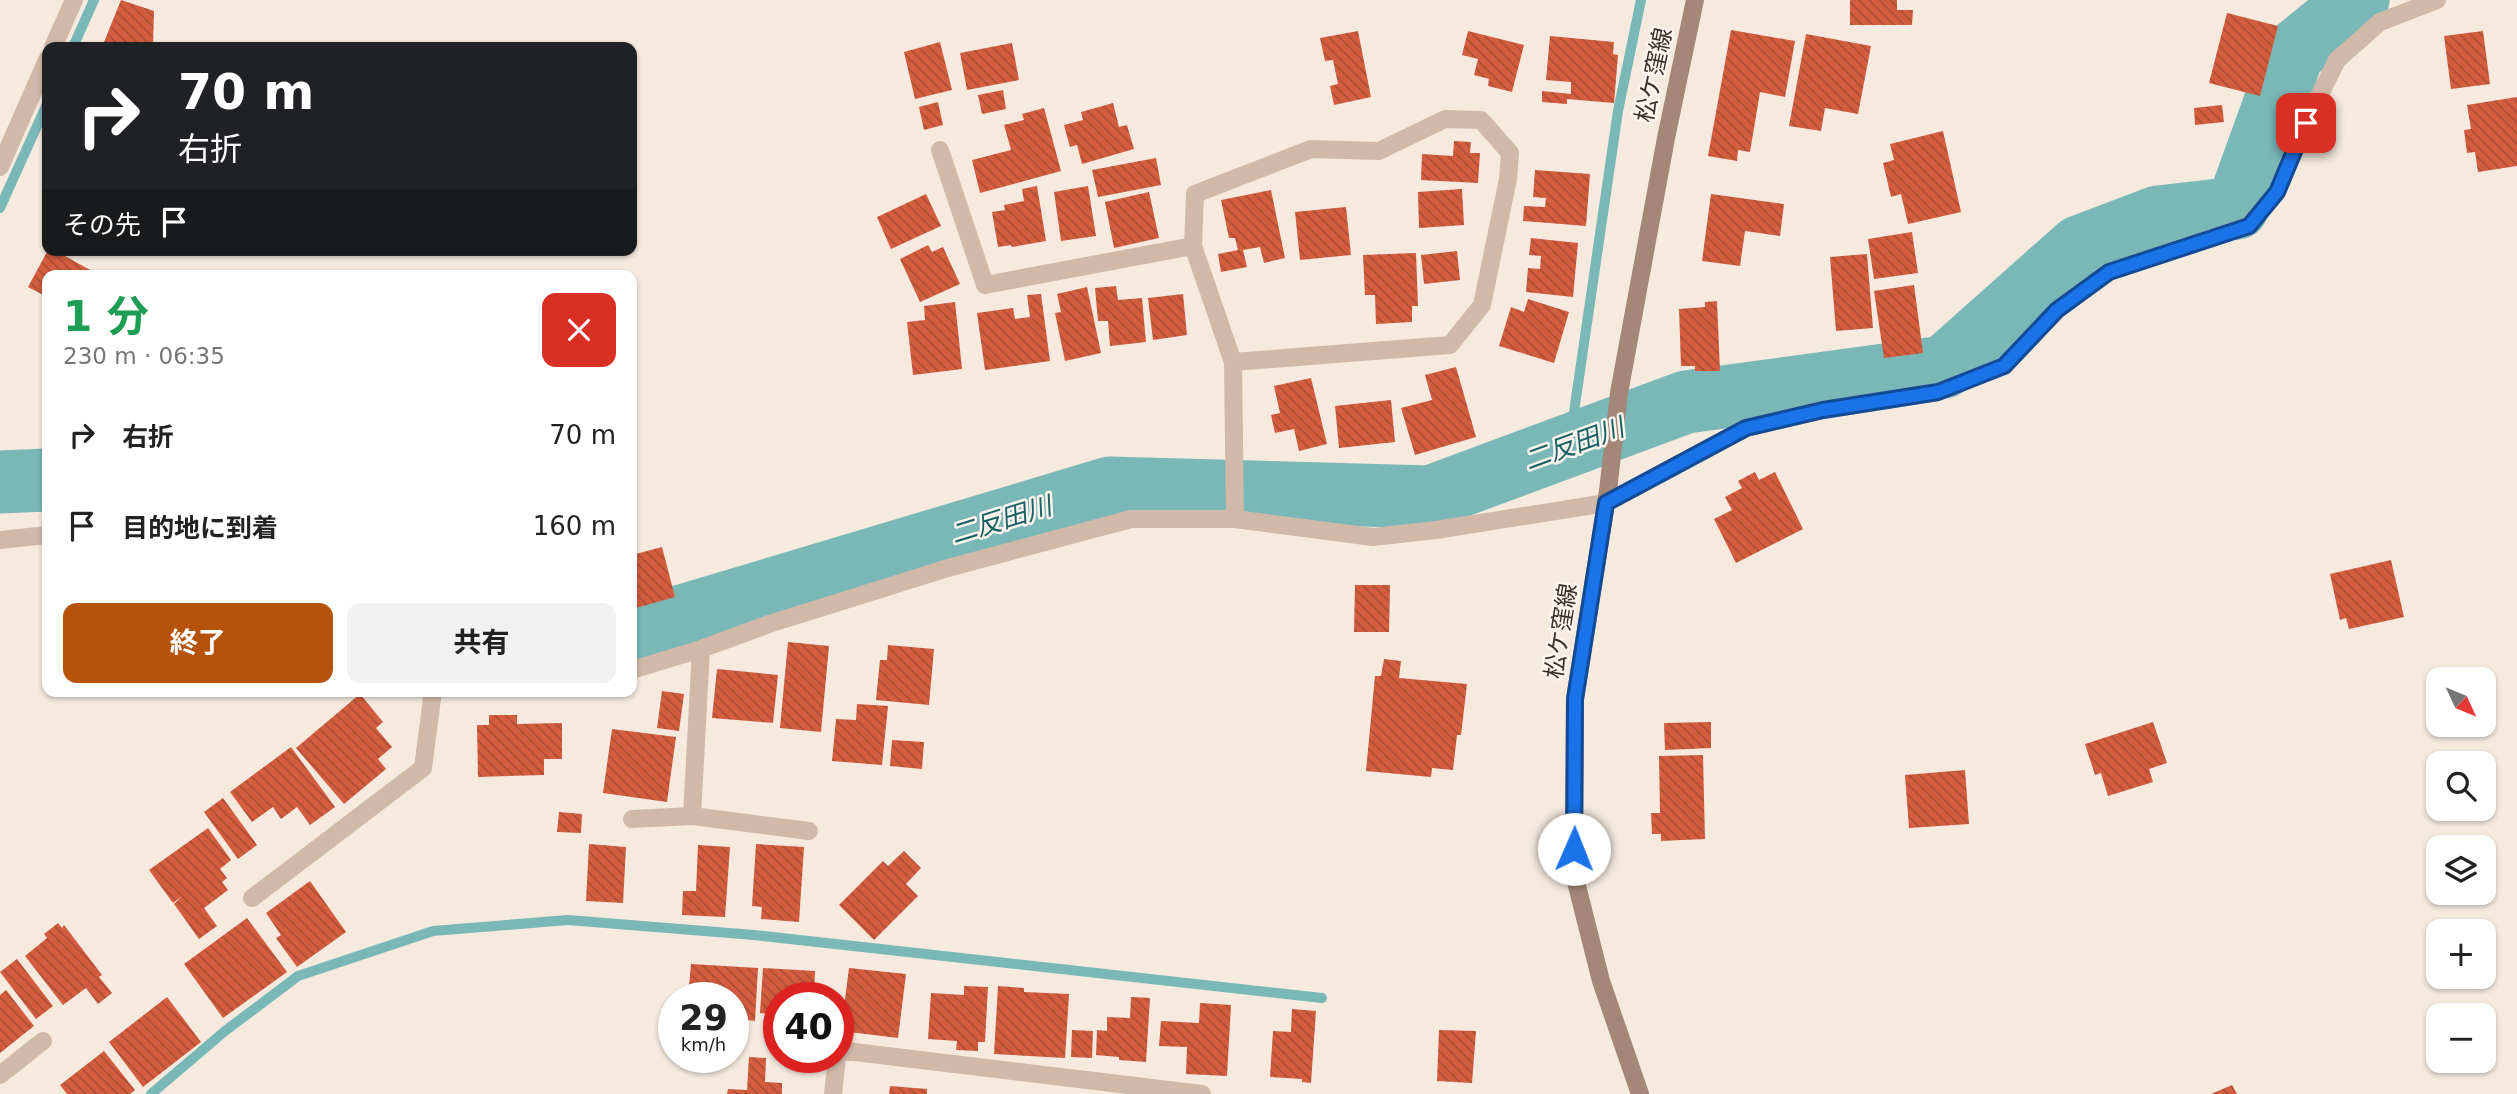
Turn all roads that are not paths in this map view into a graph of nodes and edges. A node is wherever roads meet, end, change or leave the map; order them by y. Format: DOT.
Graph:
graph roads {
  1 [pos="74,0"];
  2 [pos="1695,0"];
  3 [pos="2437,0"];
  4 [pos="55,42"];
  5 [pos="42,71"];
  6 [pos="940,150"];
  7 [pos="0,167"];
  8 [pos="1193,246"];
  9 [pos="1233,362"];
  10 [pos="1607,497"];
  11 [pos="1235,519"];
  12 [pos="42,536"];
  13 [pos="0,540"];
  14 [pos="701,649"];
  15 [pos="637,668"];
  16 [pos="432,697"];
  17 [pos="692,816"];
  18 [pos="632,819"];
  19 [pos="809,831"];
  20 [pos="252,898"];
  21 [pos="43,1041"];
  22 [pos="854,1052"];
  23 [pos="835,1073"];
  24 [pos="0,1075"];
  25 [pos="833,1094"];
  26 [pos="1202,1094"];
  27 [pos="1640,1094"];
  1 -- 4 [label="street"];
  2 -- 10 [label="street, 松ケ窪線"];
  3 -- 10 [label="street"];
  5 -- 7 [label="street"];
  6 -- 8 [label="street"];
  8 -- 9 [label="street"];
  8 -- 9 [label="street"];
  9 -- 11 [label="street"];
  10 -- 11 [label="street"];
  10 -- 27 [label="street, 松ケ窪線"];
  11 -- 14 [label="street"];
  12 -- 13 [label="street"];
  14 -- 15 [label="street"];
  14 -- 17 [label="street"];
  16 -- 20 [label="street"];
  17 -- 18 [label="street"];
  17 -- 19 [label="street"];
  21 -- 24 [label="street"];
  22 -- 26 [label="street"];
  23 -- 25 [label="street"];
}
